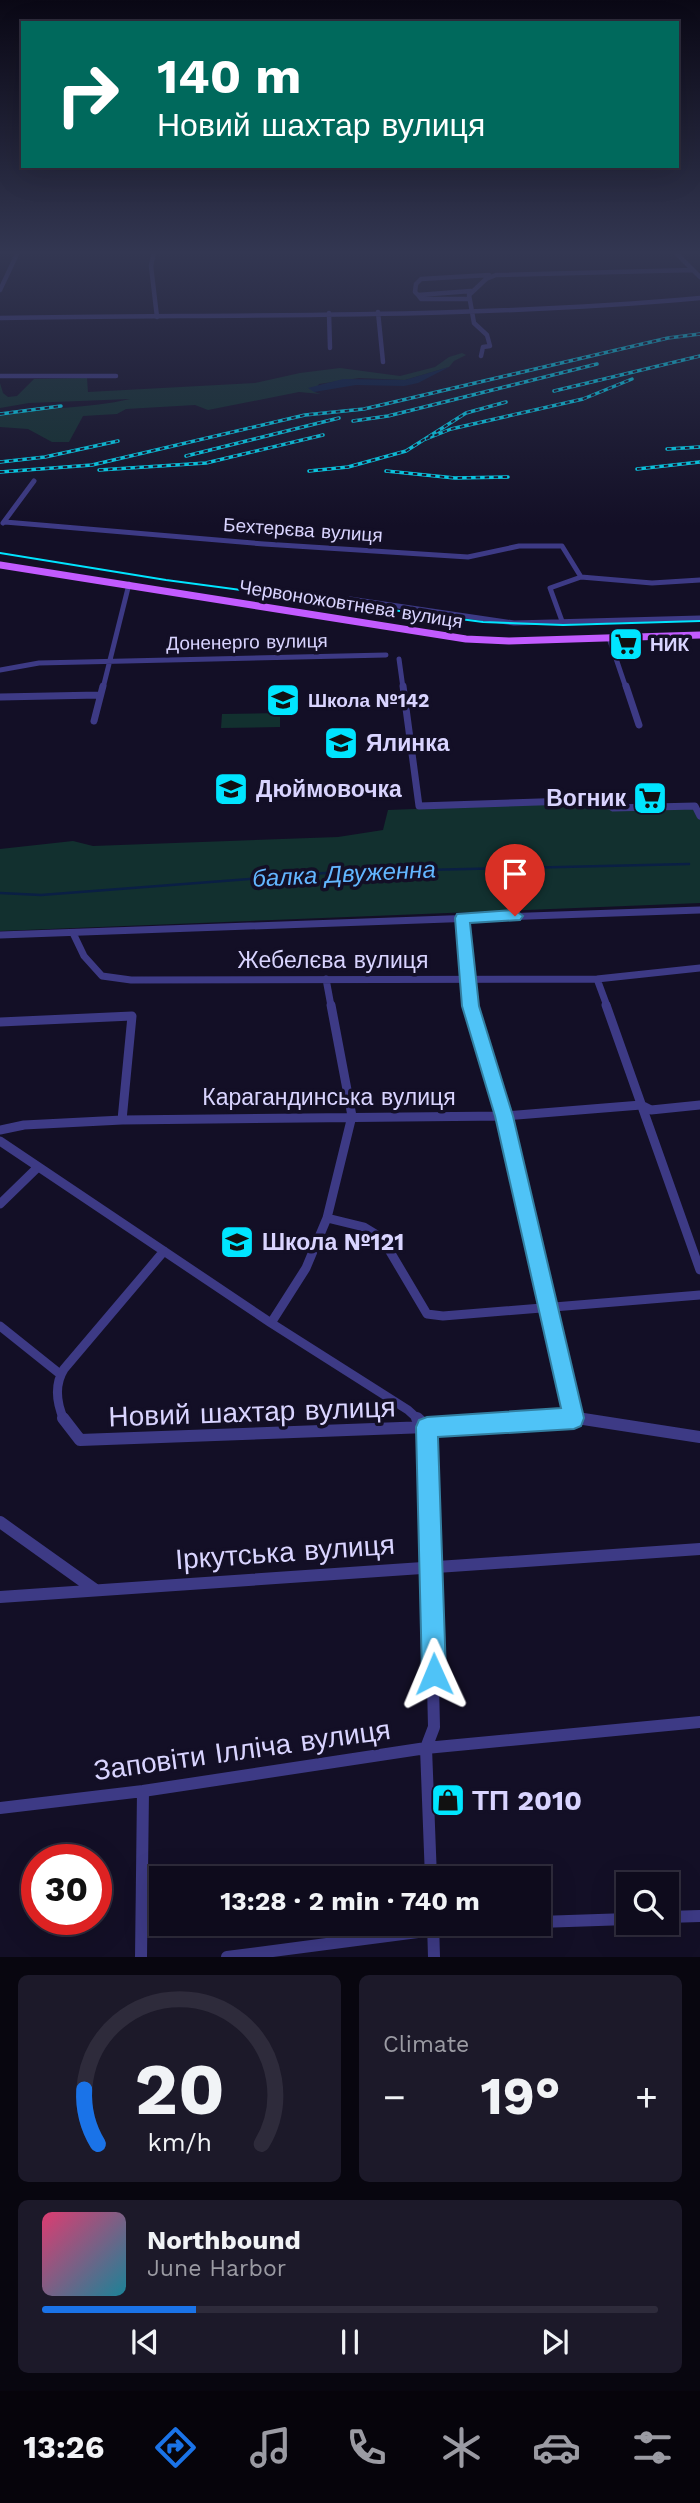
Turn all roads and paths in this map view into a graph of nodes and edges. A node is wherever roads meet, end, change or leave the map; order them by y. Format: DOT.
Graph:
graph roads {
  1 [pos="330,343"];
  2 [pos="381,343"];
  3 [pos="490,343"];
  4 [pos="330,348"];
  5 [pos="481,356"];
  6 [pos="383,362"];
  7 [pos="0,376"];
  8 [pos="116,376"];
  9 [pos="34,481"];
  10 [pos="2,523"];
  11 [pos="0,565"];
  12 [pos="581,577"];
  13 [pos="700,580"];
  14 [pos="129,584"];
  15 [pos="350,599"];
  16 [pos="700,618"];
  17 [pos="562,621"];
  18 [pos="700,635"];
  19 [pos="609,638"];
  20 [pos="386,655"];
  21 [pos="399,659"];
  22 [pos="108,661"];
  23 [pos="0,670"];
  24 [pos="99,695"];
  25 [pos="0,697"];
  26 [pos="94,721"];
  27 [pos="639,725"];
  28 [pos="700,816"];
  29 [pos="700,910"];
  30 [pos="462,918"];
  31 [pos="73,933"];
  32 [pos="0,935"];
  33 [pos="700,968"];
  34 [pos="326,979"];
  35 [pos="597,979"];
  36 [pos="467,980"];
  37 [pos="0,1022"];
  38 [pos="641,1105"];
  39 [pos="700,1105"];
  40 [pos="352,1116"];
  41 [pos="504,1116"];
  42 [pos="122,1120"];
  43 [pos="0,1130"];
  44 [pos="0,1140"];
  45 [pos="38,1167"];
  46 [pos="0,1204"];
  47 [pos="327,1218"];
  48 [pos="164,1251"];
  49 [pos="700,1270"];
  50 [pos="700,1296"];
  51 [pos="548,1308"];
  52 [pos="271,1324"];
  53 [pos="0,1326"];
  54 [pos="60,1374"];
  55 [pos="574,1418"];
  56 [pos="427,1427"];
  57 [pos="700,1437"];
  58 [pos="0,1522"];
  59 [pos="700,1549"];
  60 [pos="432,1567"];
  61 [pos="95,1590"];
  62 [pos="0,1597"];
  63 [pos="700,1722"];
  64 [pos="426,1748"];
  65 [pos="143,1791"];
  66 [pos="0,1808"];
  67 [pos="431,1866"];
  68 [pos="700,1916"];
  69 [pos="679,1917"];
  70 [pos="616,1919"];
  71 [pos="551,1922"];
  72 [pos="371,1936"];
  73 [pos="433,1936"];
  74 [pos="141,1957"];
  75 [pos="227,1957"];
  76 [pos="434,1957"];
  1 -- 4 [label="street"];
  2 -- 6 [label="street"];
  3 -- 5 [label="street"];
  7 -- 8 [label="street"];
  9 -- 10 [label="street"];
  10 -- 12 [label="street, Бехтерєва вулиця"];
  11 -- 14 [label="main road, Червоножовтнева вулиця"];
  12 -- 13 [label="street"];
  12 -- 17 [label="street"];
  14 -- 19 [label="main road, Червоножовтнева вулиця"];
  14 -- 22 [label="street"];
  15 -- 17 [label="street"];
  16 -- 17 [label="street"];
  18 -- 19 [label="main road, Червоножовтнева вулиця"];
  19 -- 27 [label="street"];
  20 -- 22 [label="street, Доненерго вулиця"];
  21 -- 28 [label="street"];
  22 -- 23 [label="street, Доненерго вулиця"];
  22 -- 24 [label="street"];
  24 -- 25 [label="street"];
  24 -- 26 [label="street"];
  29 -- 30 [label="street, Жебелєва вулиця"];
  30 -- 31 [label="street, Жебелєва вулиця"];
  30 -- 36 [label="street"];
  31 -- 32 [label="street, Жебелєва вулиця"];
  31 -- 34 [label="street, Жебелєва вулиця"];
  33 -- 35 [label="street, Жебелєва вулиця"];
  34 -- 36 [label="street, Жебелєва вулиця"];
  34 -- 40 [label="street"];
  35 -- 36 [label="street, Жебелєва вулиця"];
  35 -- 38 [label="street"];
  36 -- 41 [label="street"];
  37 -- 42 [label="street"];
  38 -- 39 [label="street, Карагандинська вулиця"];
  38 -- 41 [label="street, Карагандинська вулиця"];
  38 -- 49 [label="street"];
  40 -- 41 [label="street, Карагандинська вулиця"];
  40 -- 42 [label="street, Карагандинська вулиця"];
  40 -- 47 [label="street"];
  41 -- 51 [label="street"];
  42 -- 43 [label="street, Карагандинська вулиця"];
  44 -- 45 [label="street"];
  45 -- 46 [label="street"];
  45 -- 48 [label="street"];
  47 -- 51 [label="street"];
  47 -- 52 [label="street"];
  48 -- 52 [label="street"];
  48 -- 54 [label="street"];
  50 -- 51 [label="street"];
  51 -- 55 [label="street"];
  52 -- 56 [label="street"];
  53 -- 54 [label="street"];
  54 -- 56 [label="street, Новий шахтар вулиця"];
  55 -- 56 [label="street, Новий шахтар вулиця"];
  55 -- 57 [label="street, Новий шахтар вулиця"];
  56 -- 60 [label="street"];
  58 -- 61 [label="street"];
  59 -- 60 [label="street, Іркутська вулиця"];
  60 -- 61 [label="street, Іркутська вулиця"];
  60 -- 64 [label="street"];
  61 -- 62 [label="street, Іркутська вулиця"];
  63 -- 64 [label="street, Заповіти Ілліча вулиця"];
  64 -- 65 [label="street, Заповіти Ілліча вулиця"];
  64 -- 67 [label="street"];
  65 -- 66 [label="street, Заповіти Ілліча вулиця"];
  65 -- 74 [label="street"];
  68 -- 69 [label="street"];
  70 -- 71 [label="street"];
  72 -- 75 [label="street"];
  73 -- 76 [label="street"];
}
